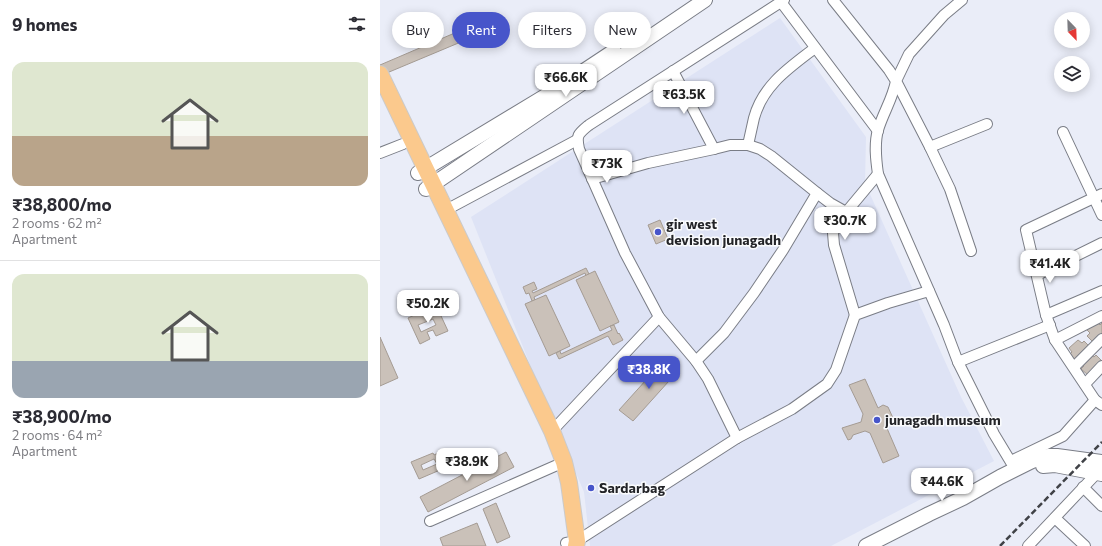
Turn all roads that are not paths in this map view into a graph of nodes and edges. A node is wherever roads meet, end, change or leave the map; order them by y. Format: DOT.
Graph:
graph roads {
  1 [pos="689,0"];
  2 [pos="705,0"];
  3 [pos="833,0"];
  4 [pos="962,0"];
  5 [pos="782,1"];
  6 [pos="815,48"];
  7 [pos="672,71"];
  8 [pos="380,74"];
  9 [pos="896,80"];
  10 [pos="380,98"];
  11 [pos="987,124"];
  12 [pos="878,131"];
  13 [pos="1063,132"];
  14 [pos="577,140"];
  15 [pos="403,144"];
  16 [pos="748,146"];
  17 [pos="930,147"];
  18 [pos="714,149"];
  19 [pos="380,153"];
  20 [pos="422,171"];
  21 [pos="878,174"];
  22 [pos="592,179"];
  23 [pos="430,187"];
  24 [pos="817,193"];
  25 [pos="1098,196"];
  26 [pos="446,210"];
  27 [pos="846,212"];
  28 [pos="1102,215"];
  29 [pos="1102,243"];
  30 [pos="971,251"];
  31 [pos="1037,275"];
  32 [pos="929,291"];
  33 [pos="1102,291"];
  34 [pos="855,315"];
  35 [pos="1102,316"];
  36 [pos="659,317"];
  37 [pos="1048,320"];
  38 [pos="1102,338"];
  39 [pos="1055,340"];
  40 [pos="696,361"];
  41 [pos="958,362"];
  42 [pos="1102,366"];
  43 [pos="1074,367"];
  44 [pos="1085,384"];
  45 [pos="1098,403"];
  46 [pos="552,431"];
  47 [pos="737,438"];
  48 [pos="560,464"];
  49 [pos="1101,469"];
  50 [pos="1012,470"];
  51 [pos="1083,487"];
  52 [pos="1102,506"];
  53 [pos="1055,518"];
  54 [pos="430,521"];
  55 [pos="571,544"];
  56 [pos="866,546"];
  57 [pos="885,546"];
  58 [pos="1028,546"];
  59 [pos="1085,546"];
  1 -- 20 [label="street"];
  2 -- 23 [label="street"];
  3 -- 9 [label="street"];
  4 -- 9 [label="street"];
  5 -- 6 [label="street"];
  5 -- 7 [label="street"];
  6 -- 12 [label="street"];
  6 -- 16 [label="street"];
  7 -- 14 [label="street"];
  7 -- 18 [label="street"];
  8 -- 20 [label="main road"];
  9 -- 12 [label="street"];
  9 -- 17 [label="street"];
  10 -- 15 [label="main road"];
  11 -- 17 [label="street"];
  12 -- 21 [label="street"];
  13 -- 25 [label="street"];
  14 -- 22 [label="street"];
  14 -- 26 [label="street"];
  15 -- 19 [label="street"];
  15 -- 20 [label="main road"];
  16 -- 18 [label="street"];
  16 -- 24 [label="street"];
  17 -- 30 [label="street"];
  18 -- 22 [label="street"];
  20 -- 23 [label="main road"];
  21 -- 27 [label="street"];
  21 -- 32 [label="street"];
  22 -- 36 [label="street"];
  23 -- 26 [label="main road"];
  23 -- 48 [label="main road"];
  24 -- 27 [label="street"];
  24 -- 40 [label="street"];
  25 -- 28 [label="street"];
  25 -- 31 [label="street"];
  26 -- 46 [label="main road"];
  27 -- 34 [label="street"];
  29 -- 31 [label="street"];
  31 -- 37 [label="street"];
  32 -- 34 [label="street"];
  32 -- 41 [label="street"];
  33 -- 37 [label="street"];
  34 -- 47 [label="street"];
  35 -- 39 [label="street"];
  36 -- 40 [label="street"];
  36 -- 46 [label="street"];
  37 -- 39 [label="street"];
  37 -- 41 [label="street"];
  38 -- 43 [label="street"];
  39 -- 43 [label="street"];
  40 -- 47 [label="street"];
  41 -- 50 [label="street"];
  42 -- 44 [label="street"];
  43 -- 44 [label="street"];
  44 -- 45 [label="street"];
  45 -- 50 [label="street"];
  46 -- 48 [label="main road"];
  47 -- 55 [label="street"];
  48 -- 54 [label="street"];
  48 -- 55 [label="main road"];
  49 -- 50 [label="street"];
  49 -- 51 [label="street"];
  50 -- 56 [label="street"];
  50 -- 57 [label="street"];
  51 -- 52 [label="street"];
  51 -- 53 [label="street"];
  53 -- 58 [label="street"];
  53 -- 59 [label="street"];
}
